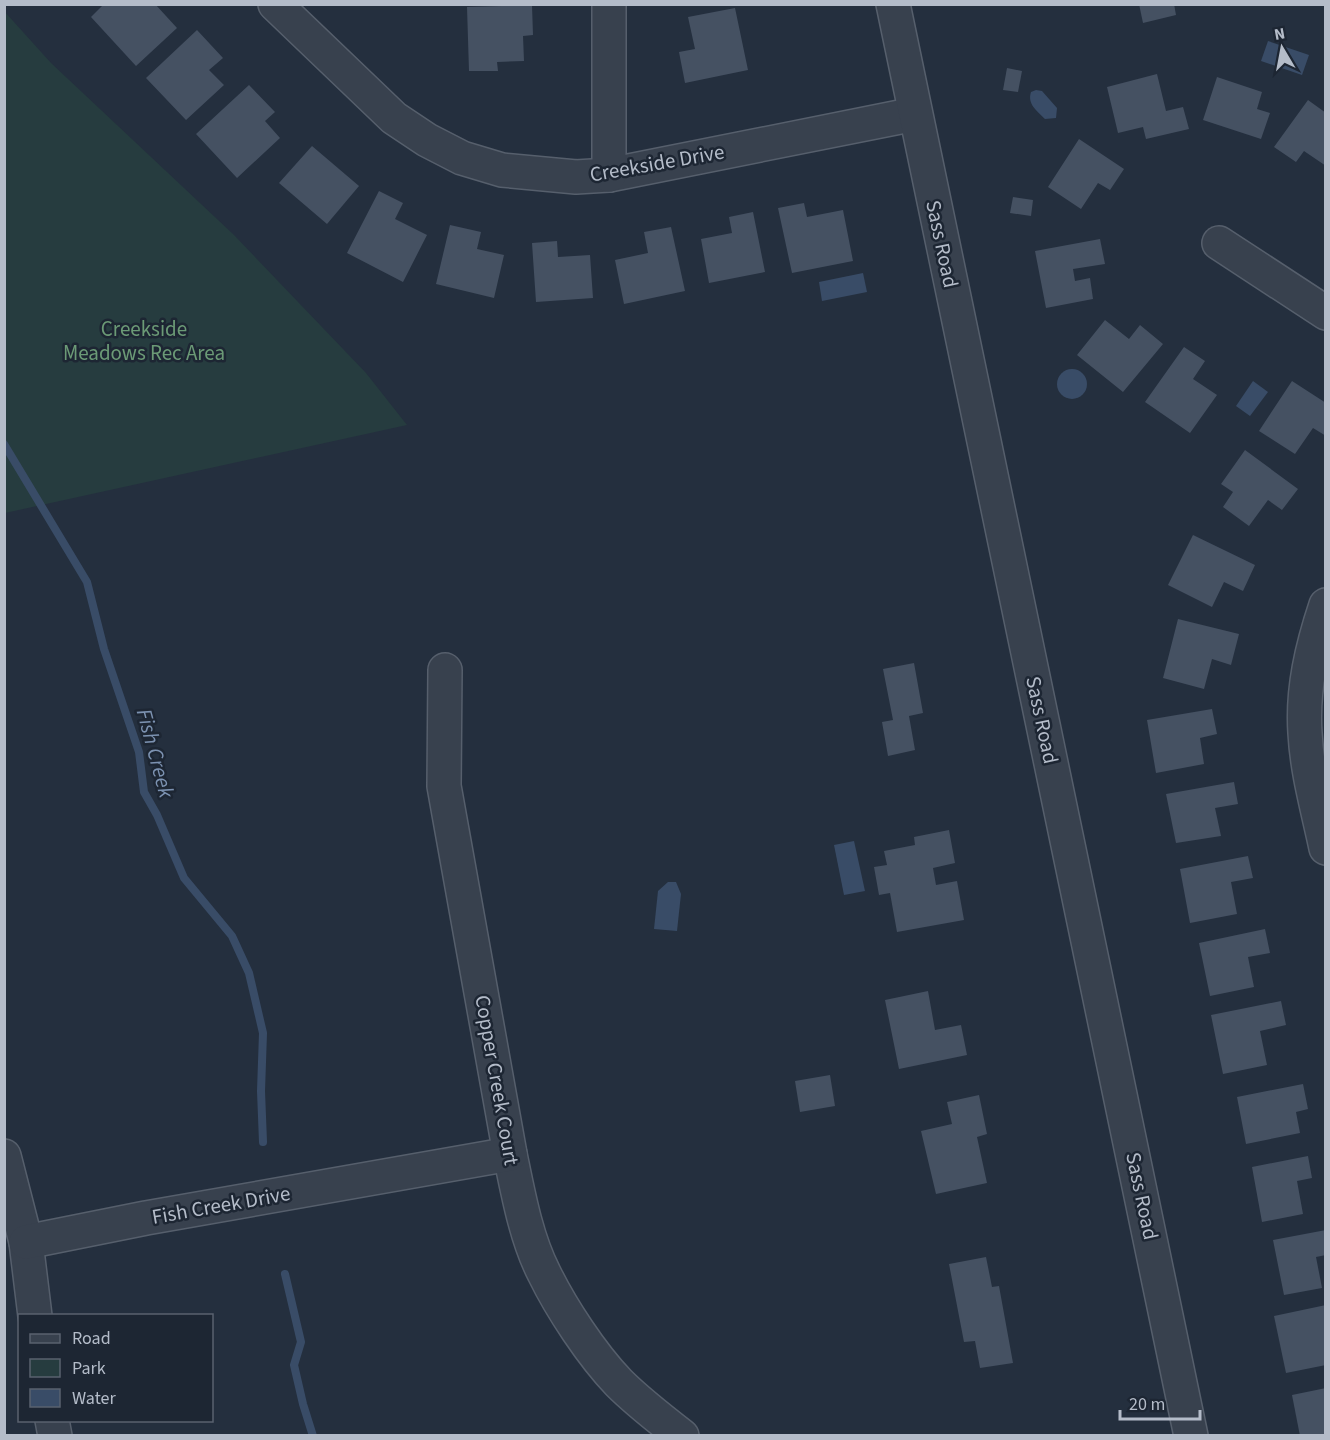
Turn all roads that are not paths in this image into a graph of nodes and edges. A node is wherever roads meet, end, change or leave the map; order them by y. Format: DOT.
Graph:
graph roads {
  1 [pos="275,4"];
  2 [pos="609,4"];
  3 [pos="893,4"];
  4 [pos="915,114"];
  5 [pos="609,175"];
  6 [pos="1219,243"];
  7 [pos="1326,313"];
  8 [pos="1326,605"];
  9 [pos="445,670"];
  10 [pos="1326,848"];
  11 [pos="510,1155"];
  12 [pos="4,1156"];
  13 [pos="26,1242"];
  14 [pos="35,1314"];
  15 [pos="682,1436"];
  16 [pos="1191,1436"];
  1 -- 5 [label="street, Creekside Drive"];
  2 -- 5 [label="street"];
  3 -- 4 [label="street, Sass Road"];
  4 -- 5 [label="street, Creekside Drive"];
  4 -- 16 [label="street, Sass Road"];
  6 -- 7 [label="street"];
  8 -- 10 [label="street"];
  9 -- 11 [label="street, Copper Creek Court"];
  11 -- 13 [label="street, Fish Creek Drive"];
  11 -- 15 [label="street, Copper Creek Court"];
  12 -- 13 [label="street"];
  13 -- 14 [label="street"];
}
